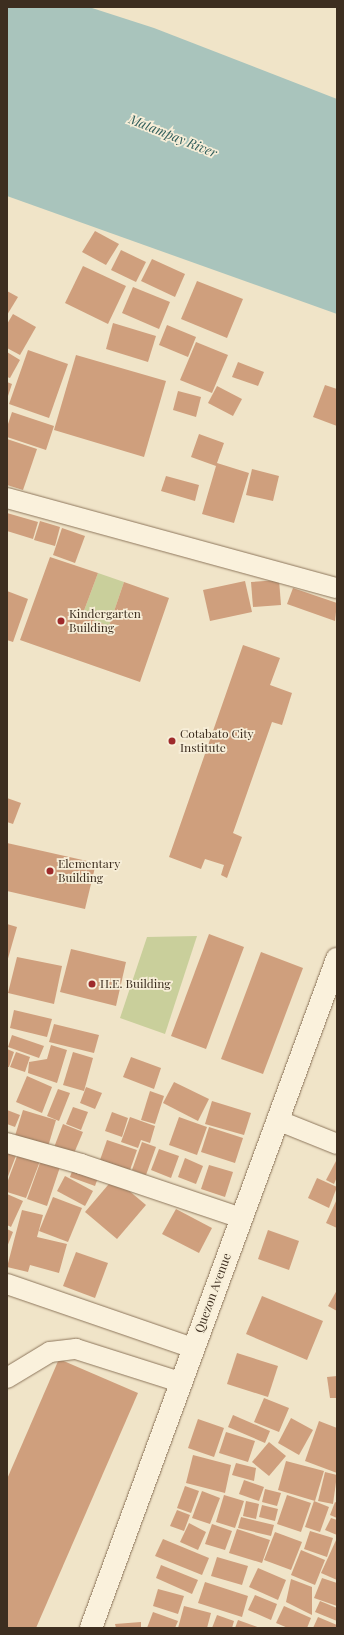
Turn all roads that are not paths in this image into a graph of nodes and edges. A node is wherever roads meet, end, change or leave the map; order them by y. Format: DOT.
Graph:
graph roads {
  1 [pos="7,498"];
  2 [pos="337,588"];
  3 [pos="337,958"];
  4 [pos="277,1120"];
  5 [pos="7,1143"];
  6 [pos="337,1144"];
  7 [pos="241,1218"];
  8 [pos="7,1284"];
  9 [pos="193,1348"];
  10 [pos="7,1378"];
  11 [pos="180,1382"];
  12 [pos="91,1628"];
  1 -- 2 [label="street"];
  3 -- 4 [label="street, Quezon Avenue"];
  4 -- 6 [label="street"];
  4 -- 7 [label="street, Quezon Avenue"];
  5 -- 7 [label="street"];
  7 -- 9 [label="street, Quezon Avenue"];
  8 -- 9 [label="street"];
  9 -- 11 [label="street, Quezon Avenue"];
  10 -- 11 [label="street"];
  11 -- 12 [label="street, Quezon Avenue"];
}
